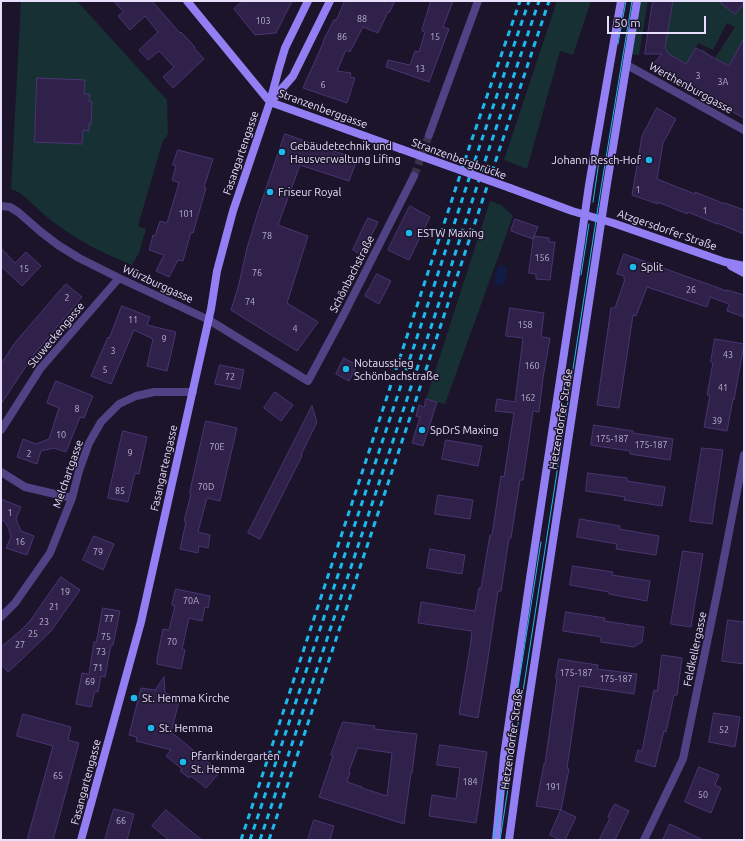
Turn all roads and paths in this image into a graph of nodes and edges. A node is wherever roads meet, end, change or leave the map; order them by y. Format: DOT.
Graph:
graph roads {
  1 [pos="187,1"];
  2 [pos="308,1"];
  3 [pos="330,1"];
  4 [pos="478,1"];
  5 [pos="621,1"];
  6 [pos="637,1"];
  7 [pos="627,65"];
  8 [pos="270,102"];
  9 [pos="744,130"];
  10 [pos="429,135"];
  11 [pos="401,149"];
  12 [pos="414,176"];
  13 [pos="1,206"];
  14 [pos="585,214"];
  15 [pos="602,219"];
  16 [pos="725,262"];
  17 [pos="744,266"];
  18 [pos="744,273"];
  19 [pos="119,278"];
  20 [pos="209,320"];
  21 [pos="308,382"];
  22 [pos="193,392"];
  23 [pos="1,430"];
  24 [pos="744,455"];
  25 [pos="1,472"];
  26 [pos="72,498"];
  27 [pos="1,617"];
  28 [pos="81,840"];
  29 [pos="496,840"];
  30 [pos="509,840"];
  31 [pos="644,840"];
  1 -- 8 [label="main road, Stranzenberggasse"];
  2 -- 8 [label="main road, Fasangartengasse"];
  3 -- 8 [label="main road, Fasangartengasse"];
  4 -- 10 [label="street"];
  5 -- 14 [label="main road, Hetzendorfer Straße"];
  6 -- 7 [label="main road, Hetzendorfer Straße"];
  7 -- 9 [label="street, Werthenburggasse"];
  7 -- 15 [label="main road, Hetzendorfer Straße"];
  8 -- 11 [label="main road, Stranzenberggasse"];
  8 -- 20 [label="main road, Fasangartengasse"];
  11 -- 14 [label="main road, Stranzenbergbrücke, bridge"];
  12 -- 21 [label="street, Schönbachstraße"];
  13 -- 19 [label="street, Würzburggasse"];
  14 -- 15 [label="main road"];
  14 -- 29 [label="main road, Hetzendorfer Straße"];
  15 -- 16 [label="main road, Atzgersdorfer Straße"];
  15 -- 30 [label="main road, Hetzendorfer Straße"];
  16 -- 17 [label="main road, Atzgersdorfer Straße"];
  16 -- 18 [label="main road, Atzgersdorfer Straße"];
  19 -- 20 [label="street, Würzburggasse"];
  19 -- 23 [label="street, Stuweckengasse"];
  20 -- 21 [label="street, Würzburggasse"];
  20 -- 22 [label="main road, Fasangartengasse"];
  22 -- 26 [label="street, Melchartgasse"];
  22 -- 28 [label="main road, Fasangartengasse"];
  24 -- 31 [label="street, Feldkellergasse"];
  25 -- 26 [label="street"];
  26 -- 27 [label="street, Melchartgasse"];
}
